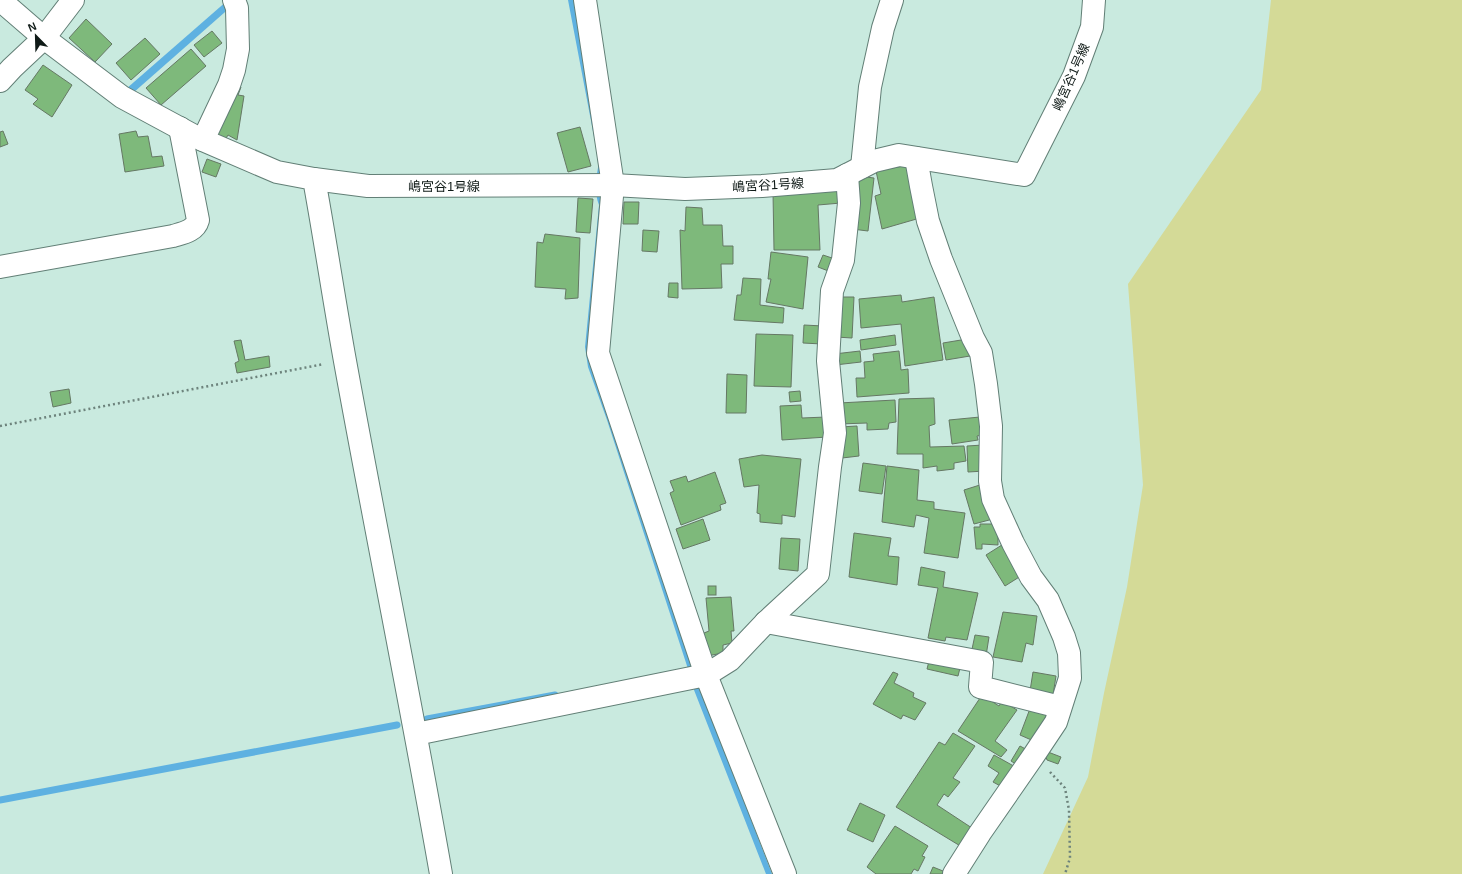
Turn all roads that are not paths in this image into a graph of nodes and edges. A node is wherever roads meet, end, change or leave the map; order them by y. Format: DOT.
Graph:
graph roads {
  1 [pos="73,0"];
  2 [pos="234,0"];
  3 [pos="586,0"];
  4 [pos="892,0"];
  5 [pos="1094,0"];
  6 [pos="6,6"];
  7 [pos="44,38"];
  8 [pos="0,81"];
  9 [pos="180,128"];
  10 [pos="203,140"];
  11 [pos="916,158"];
  12 [pos="854,171"];
  13 [pos="314,179"];
  14 [pos="613,185"];
  15 [pos="0,267"];
  16 [pos="766,622"];
  17 [pos="706,675"];
  18 [pos="1060,707"];
  19 [pos="416,734"];
  20 [pos="441,874"];
  21 [pos="785,874"];
  22 [pos="954,874"];
  1 -- 7 [label="street"];
  2 -- 10 [label="street"];
  3 -- 14 [label="street"];
  4 -- 12 [label="street"];
  5 -- 11 [label="street, 嶋宮谷1号線"];
  6 -- 7 [label="street, 嶋宮谷1号線"];
  7 -- 8 [label="street"];
  7 -- 9 [label="street, 嶋宮谷1号線"];
  9 -- 10 [label="street, 嶋宮谷1号線"];
  9 -- 15 [label="street"];
  10 -- 13 [label="street, 嶋宮谷1号線"];
  11 -- 12 [label="street, 嶋宮谷1号線"];
  11 -- 18 [label="street"];
  12 -- 14 [label="street, 嶋宮谷1号線"];
  12 -- 16 [label="street"];
  13 -- 14 [label="street, 嶋宮谷1号線"];
  13 -- 19 [label="street"];
  14 -- 17 [label="street"];
  16 -- 17 [label="street"];
  16 -- 18 [label="street"];
  17 -- 19 [label="street"];
  17 -- 21 [label="street"];
  18 -- 22 [label="street"];
  19 -- 20 [label="street"];
}
